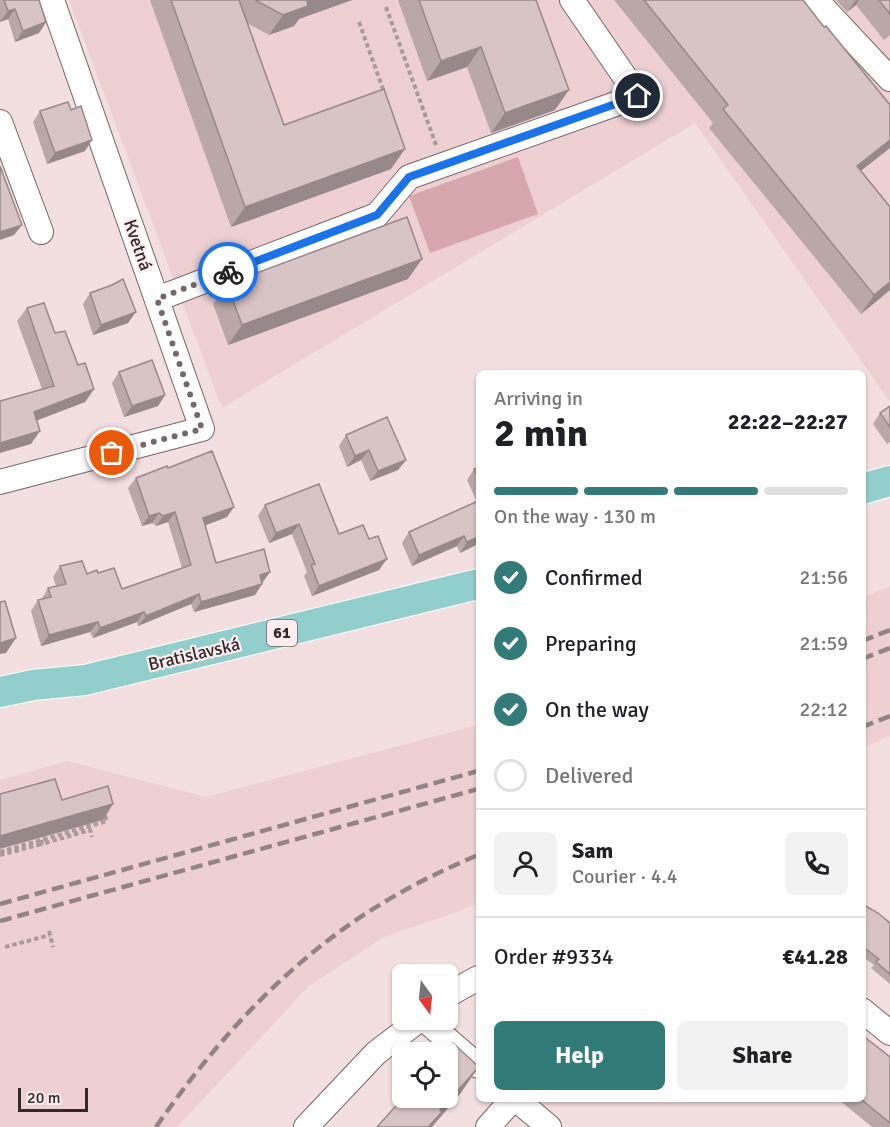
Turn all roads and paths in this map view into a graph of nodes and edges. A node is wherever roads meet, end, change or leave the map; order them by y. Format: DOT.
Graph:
graph roads {
  1 [pos="52,0"];
  2 [pos="572,0"];
  3 [pos="816,0"];
  4 [pos="386,7"];
  5 [pos="359,22"];
  6 [pos="890,79"];
  7 [pos="387,99"];
  8 [pos="0,122"];
  9 [pos="443,165"];
  10 [pos="41,232"];
  11 [pos="157,299"];
  12 [pos="890,481"];
  13 [pos="0,483"];
  14 [pos="866,488"];
  15 [pos="476,584"];
  16 [pos="85,680"];
  17 [pos="0,692"];
  18 [pos="0,714"];
  19 [pos="104,812"];
  20 [pos="92,837"];
  21 [pos="41,842"];
  22 [pos="0,854"];
  23 [pos="5,947"];
  24 [pos="53,947"];
  25 [pos="476,979"];
  26 [pos="458,989"];
  27 [pos="866,1013"];
  28 [pos="406,1030"];
  29 [pos="436,1030"];
  30 [pos="890,1033"];
  31 [pos="476,1064"];
  32 [pos="510,1102"];
  33 [pos="519,1102"];
  34 [pos="306,1127"];
  35 [pos="488,1127"];
  36 [pos="549,1127"];
  1 -- 11 [label="street, Kvetná"];
  2 -- 9 [label="street"];
  3 -- 6 [label="street"];
  4 -- 9 [label="path"];
  5 -- 7 [label="path"];
  8 -- 10 [label="street"];
  9 -- 11 [label="street"];
  11 -- 13 [label="street, Kvetná"];
  12 -- 14 [label="main road"];
  15 -- 16 [label="main road, Bratislavská / 61"];
  16 -- 17 [label="main road, Bratislavská / 61"];
  16 -- 18 [label="main road, Bratislavská / 61"];
  19 -- 21 [label="path"];
  20 -- 21 [label="path"];
  21 -- 22 [label="path"];
  23 -- 24 [label="path"];
  25 -- 26 [label="street"];
  27 -- 30 [label="street"];
  28 -- 34 [label="street"];
  29 -- 31 [label="street"];
  32 -- 35 [label="street"];
  33 -- 36 [label="street"];
}
